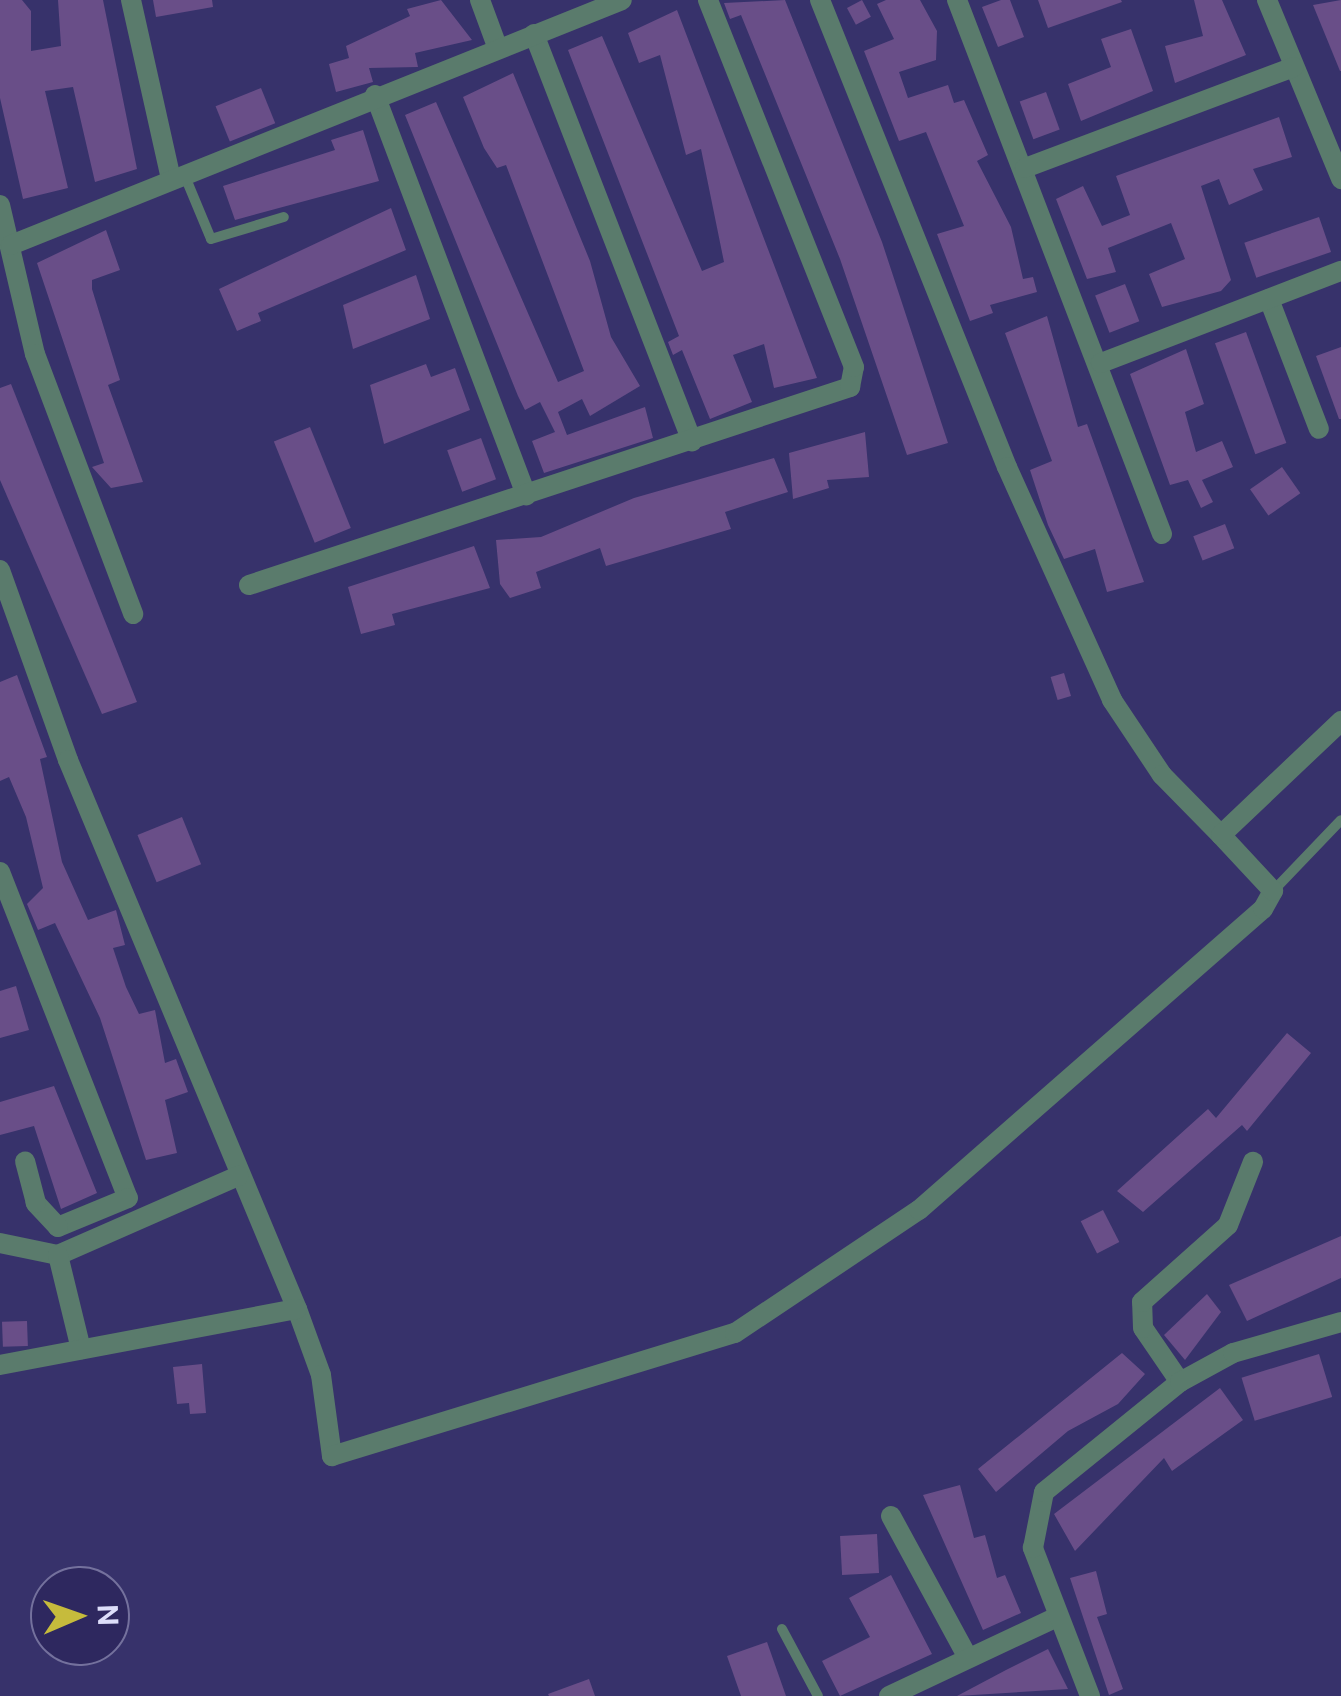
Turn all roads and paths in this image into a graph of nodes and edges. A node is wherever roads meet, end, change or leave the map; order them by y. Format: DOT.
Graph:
graph roads {
  1 [pos="131,0"];
  2 [pos="480,0"];
  3 [pos="622,0"];
  4 [pos="708,0"];
  5 [pos="820,0"];
  6 [pos="957,0"];
  7 [pos="1267,0"];
  8 [pos="534,34"];
  9 [pos="498,49"];
  10 [pos="1294,67"];
  11 [pos="375,95"];
  12 [pos="1339,166"];
  13 [pos="1024,168"];
  14 [pos="178,176"];
  15 [pos="0,205"];
  16 [pos="284,217"];
  17 [pos="10,245"];
  18 [pos="1341,271"];
  19 [pos="1270,299"];
  20 [pos="1101,363"];
  21 [pos="1320,429"];
  22 [pos="692,441"];
  23 [pos="526,494"];
  24 [pos="1162,534"];
  25 [pos="0,570"];
  26 [pos="249,585"];
  27 [pos="132,614"];
  28 [pos="1341,720"];
  29 [pos="1341,820"];
  30 [pos="1220,835"];
  31 [pos="0,872"];
  32 [pos="1273,891"];
  33 [pos="25,1161"];
  34 [pos="1253,1162"];
  35 [pos="238,1176"];
  36 [pos="0,1243"];
  37 [pos="58,1255"];
  38 [pos="297,1309"];
  39 [pos="1341,1322"];
  40 [pos="81,1350"];
  41 [pos="0,1366"];
  42 [pos="1180,1382"];
  43 [pos="891,1516"];
  44 [pos="1055,1618"];
  45 [pos="782,1630"];
  46 [pos="967,1656"];
  47 [pos="818,1696"];
  48 [pos="889,1696"];
  49 [pos="1090,1696"];
  1 -- 14 [label="street"];
  2 -- 9 [label="street"];
  3 -- 8 [label="street"];
  4 -- 22 [label="street"];
  5 -- 30 [label="street"];
  6 -- 13 [label="street"];
  7 -- 10 [label="street"];
  8 -- 9 [label="street"];
  8 -- 22 [label="street"];
  9 -- 11 [label="street"];
  10 -- 12 [label="street"];
  10 -- 13 [label="street"];
  11 -- 14 [label="street"];
  11 -- 23 [label="street"];
  13 -- 20 [label="street"];
  14 -- 16 [label="lane"];
  14 -- 17 [label="street"];
  15 -- 17 [label="street"];
  17 -- 27 [label="street"];
  18 -- 19 [label="street"];
  19 -- 20 [label="street"];
  19 -- 21 [label="street"];
  20 -- 24 [label="street"];
  22 -- 23 [label="street"];
  23 -- 26 [label="street"];
  25 -- 35 [label="street"];
  28 -- 30 [label="street"];
  29 -- 32 [label="lane"];
  30 -- 32 [label="street"];
  31 -- 33 [label="street"];
  32 -- 38 [label="street"];
  34 -- 42 [label="street"];
  35 -- 37 [label="street"];
  35 -- 38 [label="street"];
  36 -- 37 [label="street"];
  37 -- 40 [label="street"];
  38 -- 40 [label="street"];
  39 -- 42 [label="street"];
  40 -- 41 [label="street"];
  42 -- 44 [label="street"];
  43 -- 46 [label="street"];
  44 -- 46 [label="street"];
  44 -- 49 [label="street"];
  45 -- 47 [label="lane"];
  46 -- 48 [label="street"];
}
